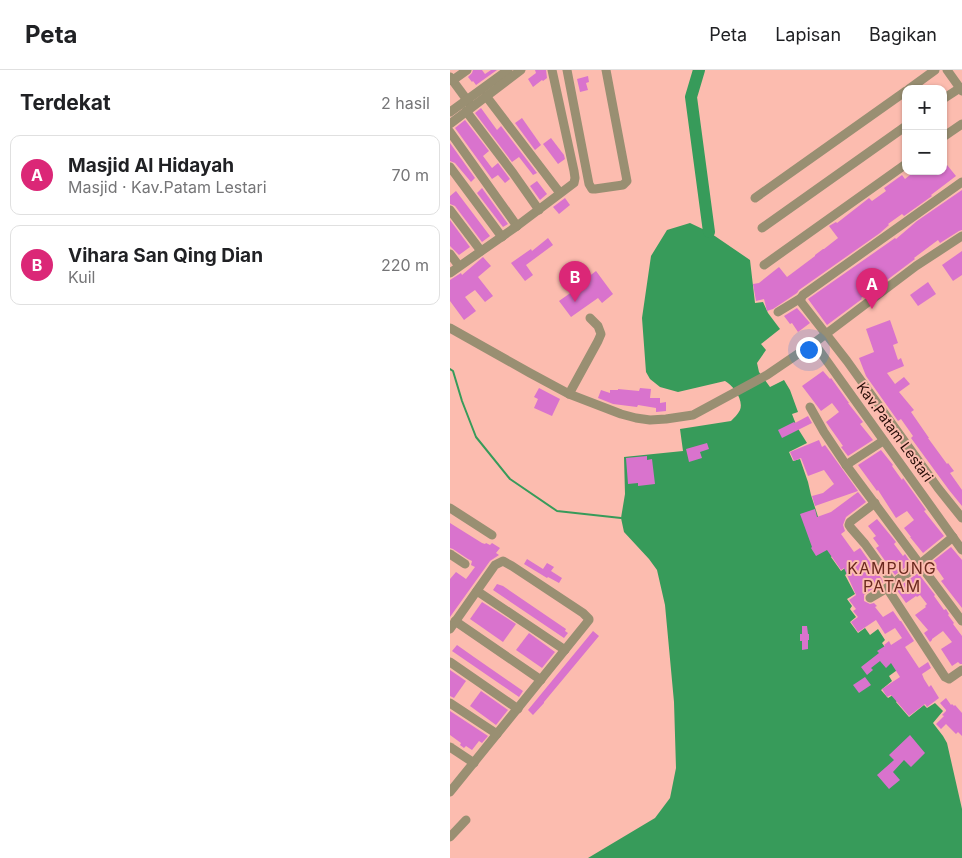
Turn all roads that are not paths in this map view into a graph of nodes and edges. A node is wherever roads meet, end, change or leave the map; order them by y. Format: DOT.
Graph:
graph roads {
  1 [pos="467,70"];
  2 [pos="508,70"];
  3 [pos="521,70"];
  4 [pos="552,70"];
  5 [pos="567,70"];
  6 [pos="606,70"];
  7 [pos="935,70"];
  8 [pos="947,70"];
  9 [pos="451,78"];
  10 [pos="914,85"];
  11 [pos="961,89"];
  12 [pos="902,94"];
  13 [pos="486,96"];
  14 [pos="947,97"];
  15 [pos="468,106"];
  16 [pos="450,112"];
  17 [pos="450,124"];
  18 [pos="962,124"];
  19 [pos="902,129"];
  20 [pos="450,132"];
  21 [pos="947,134"];
  22 [pos="450,167"];
  23 [pos="902,167"];
  24 [pos="962,182"];
  25 [pos="560,193"];
  26 [pos="755,198"];
  27 [pos="450,210"];
  28 [pos="539,210"];
  29 [pos="517,226"];
  30 [pos="762,228"];
  31 [pos="502,236"];
  32 [pos="962,236"];
  33 [pos="481,251"];
  34 [pos="450,254"];
  35 [pos="764,265"];
  36 [pos="459,266"];
  37 [pos="450,273"];
  38 [pos="801,298"];
  39 [pos="778,312"];
  40 [pos="590,318"];
  41 [pos="450,328"];
  42 [pos="825,334"];
  43 [pos="814,343"];
  44 [pos="569,394"];
  45 [pos="810,407"];
  46 [pos="883,441"];
  47 [pos="846,464"];
  48 [pos="875,503"];
  49 [pos="450,508"];
  50 [pos="962,518"];
  51 [pos="492,535"];
  52 [pos="953,537"];
  53 [pos="962,550"];
  54 [pos="451,557"];
  55 [pos="465,564"];
  56 [pos="920,564"];
  57 [pos="890,586"];
  58 [pos="477,591"];
  59 [pos="870,598"];
  60 [pos="962,621"];
  61 [pos="453,625"];
  62 [pos="565,650"];
  63 [pos="450,662"];
  64 [pos="962,670"];
  65 [pos="541,680"];
  66 [pos="450,703"];
  67 [pos="518,709"];
  68 [pos="497,734"];
  69 [pos="450,747"];
  70 [pos="474,763"];
  71 [pos="450,791"];
  72 [pos="466,820"];
  73 [pos="450,837"];
  1 -- 9 [label="street"];
  2 -- 15 [label="street"];
  3 -- 13 [label="street"];
  4 -- 25 [label="street"];
  5 -- 6 [label="street"];
  7 -- 10 [label="street"];
  8 -- 11 [label="street"];
  9 -- 15 [label="street"];
  11 -- 14 [label="street"];
  12 -- 26 [label="street"];
  13 -- 15 [label="street"];
  13 -- 25 [label="street"];
  15 -- 16 [label="street"];
  15 -- 17 [label="street"];
  15 -- 28 [label="street"];
  18 -- 21 [label="street"];
  19 -- 30 [label="street"];
  20 -- 29 [label="street"];
  22 -- 31 [label="street"];
  23 -- 35 [label="street"];
  24 -- 38 [label="street"];
  25 -- 28 [label="street"];
  27 -- 33 [label="street"];
  28 -- 29 [label="street"];
  29 -- 31 [label="street"];
  31 -- 33 [label="street"];
  32 -- 42 [label="street"];
  33 -- 36 [label="street"];
  34 -- 36 [label="street"];
  36 -- 37 [label="street"];
  38 -- 39 [label="street"];
  38 -- 42 [label="street, Kav.Patam Lestari"];
  40 -- 44 [label="street"];
  41 -- 44 [label="street"];
  42 -- 43 [label="street"];
  42 -- 50 [label="street, Kav.Patam Lestari"];
  43 -- 44 [label="street"];
  43 -- 46 [label="street, Kav.Patam Lestari"];
  45 -- 47 [label="street"];
  46 -- 47 [label="street"];
  46 -- 52 [label="street, Kav.Patam Lestari"];
  47 -- 48 [label="street"];
  48 -- 56 [label="street"];
  48 -- 57 [label="street"];
  49 -- 51 [label="street"];
  52 -- 53 [label="street, Kav.Patam Lestari"];
  52 -- 56 [label="street"];
  54 -- 55 [label="street"];
  56 -- 57 [label="street"];
  56 -- 60 [label="street"];
  57 -- 59 [label="street"];
  57 -- 64 [label="street"];
  58 -- 61 [label="street"];
  58 -- 62 [label="street"];
  58 -- 62 [label="street"];
  61 -- 65 [label="street"];
  62 -- 65 [label="street"];
  63 -- 67 [label="street"];
  65 -- 67 [label="street"];
  66 -- 68 [label="street"];
  67 -- 68 [label="street"];
  68 -- 70 [label="street"];
  69 -- 70 [label="street"];
  70 -- 71 [label="street"];
  72 -- 73 [label="street"];
}
